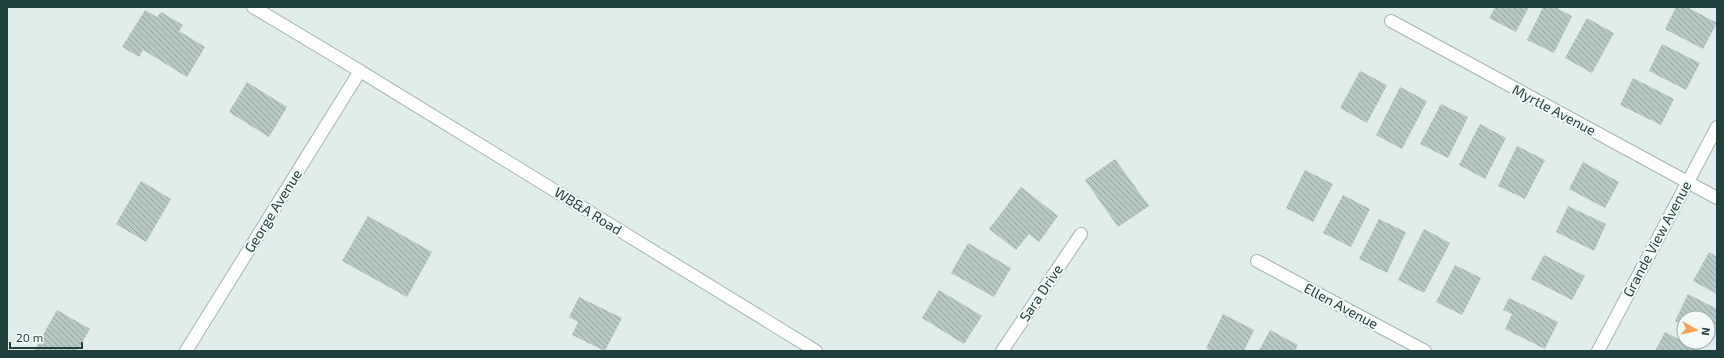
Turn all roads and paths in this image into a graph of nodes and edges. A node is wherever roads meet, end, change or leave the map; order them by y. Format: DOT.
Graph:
graph roads {
  1 [pos="253,7"];
  2 [pos="1391,22"];
  3 [pos="360,71"];
  4 [pos="1717,127"];
  5 [pos="1687,182"];
  6 [pos="1717,198"];
  7 [pos="1081,234"];
  8 [pos="1256,261"];
  9 [pos="186,351"];
  10 [pos="816,351"];
  11 [pos="1002,351"];
  12 [pos="1425,351"];
  13 [pos="1598,351"];
  1 -- 3 [label="street, WB&A Road"];
  2 -- 5 [label="street, Myrtle Avenue"];
  3 -- 9 [label="street, George Avenue"];
  3 -- 10 [label="street, WB&A Road"];
  4 -- 5 [label="street, Grande View Avenue"];
  5 -- 6 [label="street, Myrtle Avenue"];
  5 -- 13 [label="street, Grande View Avenue"];
  7 -- 11 [label="street, Sara Drive"];
  8 -- 12 [label="street, Ellen Avenue"];
}
